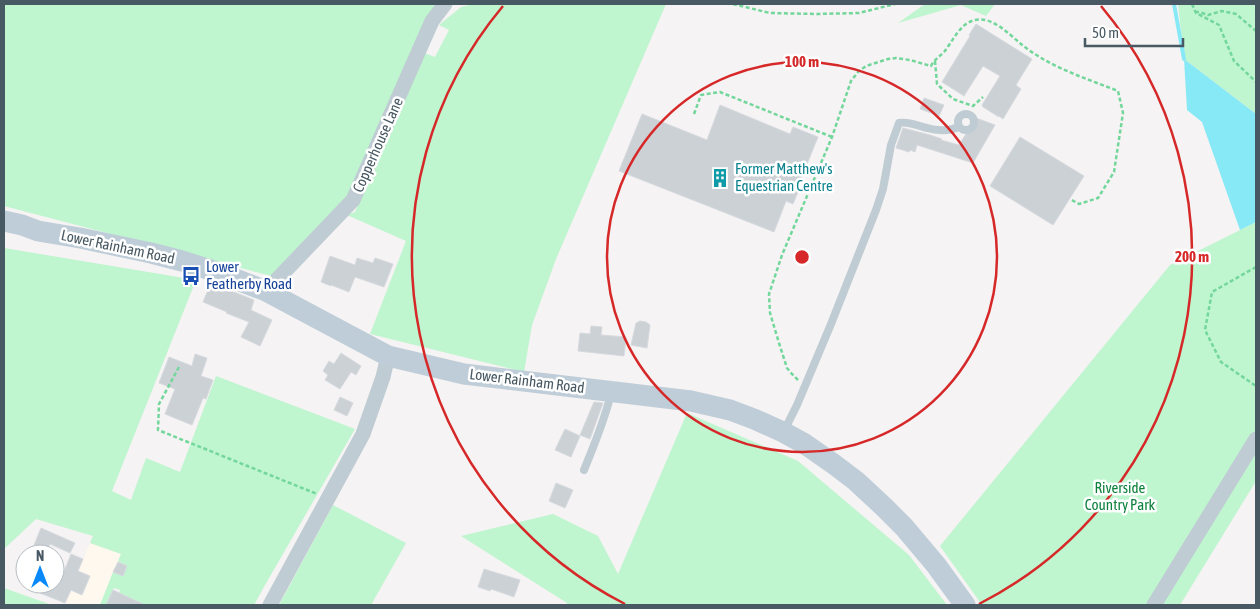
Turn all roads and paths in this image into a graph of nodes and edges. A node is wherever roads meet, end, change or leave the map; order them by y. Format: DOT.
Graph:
graph roads {
  1 [pos="444,4"];
  2 [pos="733,4"];
  3 [pos="895,4"];
  4 [pos="1192,4"];
  5 [pos="1195,12"];
  6 [pos="1256,31"];
  7 [pos="935,60"];
  8 [pos="1256,82"];
  9 [pos="983,97"];
  10 [pos="694,114"];
  11 [pos="959,127"];
  12 [pos="832,137"];
  13 [pos="1070,199"];
  14 [pos="4,221"];
  15 [pos="4,230"];
  16 [pos="38,231"];
  17 [pos="1256,267"];
  18 [pos="266,291"];
  19 [pos="388,356"];
  20 [pos="179,367"];
  21 [pos="805,385"];
  22 [pos="1256,386"];
  23 [pos="612,391"];
  24 [pos="783,432"];
  25 [pos="1256,439"];
  26 [pos="584,470"];
  27 [pos="327,499"];
  28 [pos="270,605"];
  29 [pos="965,605"];
  30 [pos="1154,605"];
  1 -- 18 [label="street, Copperhouse Lane"];
  2 -- 3 [label="path"];
  4 -- 5 [label="path"];
  5 -- 6 [label="path"];
  5 -- 8 [label="path"];
  7 -- 9 [label="path"];
  7 -- 12 [label="path"];
  7 -- 13 [label="path"];
  10 -- 12 [label="path"];
  11 -- 21 [label="lane"];
  12 -- 21 [label="path"];
  14 -- 16 [label="main road, Lower Rainham Road"];
  15 -- 16 [label="main road, Lower Rainham Road"];
  16 -- 18 [label="main road, Lower Rainham Road"];
  17 -- 22 [label="path"];
  18 -- 19 [label="main road, Lower Rainham Road"];
  19 -- 23 [label="main road, Lower Rainham Road"];
  19 -- 27 [label="street"];
  20 -- 27 [label="path"];
  21 -- 24 [label="lane"];
  23 -- 24 [label="main road, Lower Rainham Road"];
  23 -- 26 [label="lane"];
  24 -- 29 [label="main road, Lower Rainham Road"];
  25 -- 30 [label="street"];
  27 -- 28 [label="street"];
}
